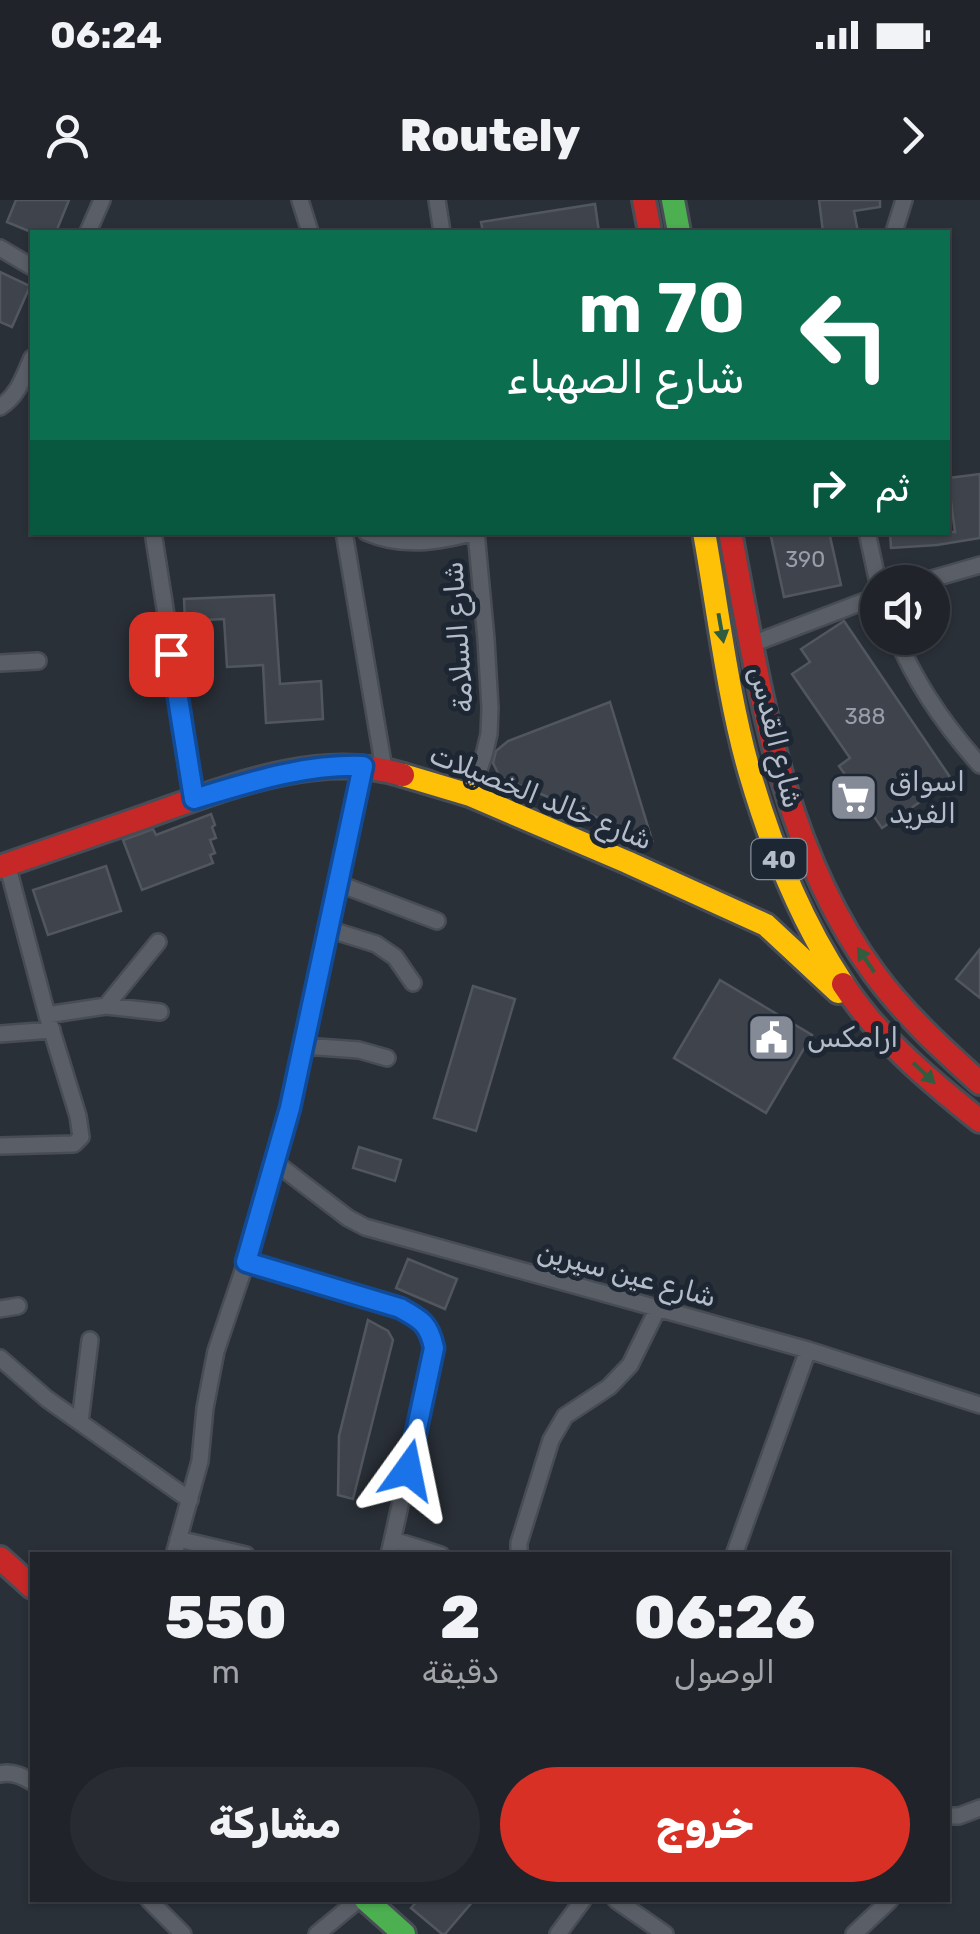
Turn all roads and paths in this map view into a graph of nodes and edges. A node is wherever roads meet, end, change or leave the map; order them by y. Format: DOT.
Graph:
graph roads {
  1 [pos="102,200"];
  2 [pos="300,200"];
  3 [pos="437,200"];
  4 [pos="644,200"];
  5 [pos="673,200"];
  6 [pos="904,200"];
  7 [pos="89,230"];
  8 [pos="309,230"];
  9 [pos="442,230"];
  10 [pos="650,230"];
  11 [pos="679,230"];
  12 [pos="895,230"];
  13 [pos="0,248"];
  14 [pos="30,266"];
  15 [pos="30,363"];
  16 [pos="0,408"];
  17 [pos="153,535"];
  18 [pos="344,535"];
  19 [pos="376,535"];
  20 [pos="464,535"];
  21 [pos="475,535"];
  22 [pos="705,535"];
  23 [pos="731,535"];
  24 [pos="868,535"];
  25 [pos="874,565"];
  26 [pos="980,565"];
  27 [pos="950,574"];
  28 [pos="860,603"];
  29 [pos="752,644"];
  30 [pos="904,655"];
  31 [pos="38,662"];
  32 [pos="0,663"];
  33 [pos="980,766"];
  34 [pos="373,768"];
  35 [pos="470,795"];
  36 [pos="194,799"];
  37 [pos="4,866"];
  38 [pos="338,883"];
  39 [pos="803,912"];
  40 [pos="438,922"];
  41 [pos="766,925"];
  42 [pos="328,929"];
  43 [pos="158,942"];
  44 [pos="413,983"];
  45 [pos="106,1006"];
  46 [pos="160,1012"];
  47 [pos="862,1014"];
  48 [pos="49,1022"];
  49 [pos="0,1034"];
  50 [pos="304,1046"];
  51 [pos="387,1058"];
  52 [pos="980,1082"];
  53 [pos="980,1121"];
  54 [pos="0,1146"];
  55 [pos="276,1163"];
  56 [pos="246,1262"];
  57 [pos="18,1306"];
  58 [pos="658,1308"];
  59 [pos="0,1310"];
  60 [pos="90,1340"];
  61 [pos="808,1350"];
  62 [pos="0,1358"];
  63 [pos="980,1405"];
  64 [pos="80,1422"];
  65 [pos="190,1500"];
  66 [pos="176,1547"];
  67 [pos="391,1547"];
  68 [pos="220,1552"];
  69 [pos="422,1552"];
  70 [pos="519,1552"];
  71 [pos="735,1552"];
  72 [pos="0,1558"];
  73 [pos="30,1585"];
  74 [pos="0,1774"];
  75 [pos="30,1781"];
  76 [pos="980,1808"];
  77 [pos="950,1816"];
  78 [pos="152,1902"];
  79 [pos="356,1902"];
  80 [pos="368,1902"];
  81 [pos="582,1902"];
  82 [pos="619,1902"];
  83 [pos="888,1902"];
  84 [pos="184,1934"];
  85 [pos="316,1934"];
  86 [pos="404,1934"];
  87 [pos="558,1934"];
  88 [pos="665,1934"];
  89 [pos="854,1934"];
  1 -- 7 [label="street"];
  2 -- 8 [label="street"];
  3 -- 9 [label="street"];
  4 -- 10 [label="main road"];
  5 -- 11 [label="main road"];
  6 -- 12 [label="street"];
  13 -- 14 [label="street"];
  15 -- 16 [label="street"];
  17 -- 36 [label="street"];
  18 -- 34 [label="street"];
  19 -- 20 [label="street"];
  21 -- 35 [label="street, شارع السلامة"];
  22 -- 39 [label="main road, شارع القدس / 40, one-way"];
  23 -- 29 [label="main road, شارع القدس / 40"];
  24 -- 25 [label="street"];
  26 -- 27 [label="street"];
  28 -- 29 [label="street"];
  52 -- 29 [label="main road, شارع القدس / 40, one-way"];
  30 -- 33 [label="street"];
  31 -- 32 [label="street"];
  34 -- 35 [label="main road, شارع خالد الخصيلات"];
  34 -- 36 [label="main road, شارع خالد الخصيلات"];
  34 -- 38 [label="street"];
  35 -- 41 [label="main road, شارع خالد الخصيلات"];
  36 -- 37 [label="main road, شارع خالد الخصيلات"];
  37 -- 48 [label="street"];
  38 -- 40 [label="street"];
  38 -- 42 [label="street"];
  39 -- 41 [label="main road"];
  39 -- 47 [label="main road, شارع القدس / 40"];
  41 -- 47 [label="main road, شارع خالد الخصيلات"];
  42 -- 44 [label="street"];
  42 -- 50 [label="street"];
  43 -- 45 [label="street"];
  45 -- 46 [label="street"];
  45 -- 48 [label="street"];
  47 -- 53 [label="main road, شارع القدس / 40, one-way"];
  48 -- 49 [label="street"];
  48 -- 54 [label="street"];
  50 -- 51 [label="street"];
  50 -- 55 [label="street"];
  55 -- 56 [label="street"];
  55 -- 58 [label="street, شارع عين سيرين"];
  56 -- 65 [label="street"];
  56 -- 67 [label="street"];
  57 -- 59 [label="street"];
  58 -- 61 [label="street, شارع عين سيرين"];
  58 -- 70 [label="street"];
  60 -- 64 [label="street"];
  61 -- 63 [label="street, شارع عين سيرين"];
  61 -- 71 [label="street"];
  62 -- 64 [label="street"];
  64 -- 65 [label="street"];
  65 -- 66 [label="street"];
  66 -- 68 [label="street"];
  67 -- 69 [label="street"];
  72 -- 73 [label="main road"];
  74 -- 75 [label="street"];
  76 -- 77 [label="street"];
  78 -- 84 [label="street"];
  79 -- 85 [label="street"];
  80 -- 86 [label="main road"];
  81 -- 87 [label="street"];
  82 -- 88 [label="street"];
  83 -- 89 [label="street"];
}
